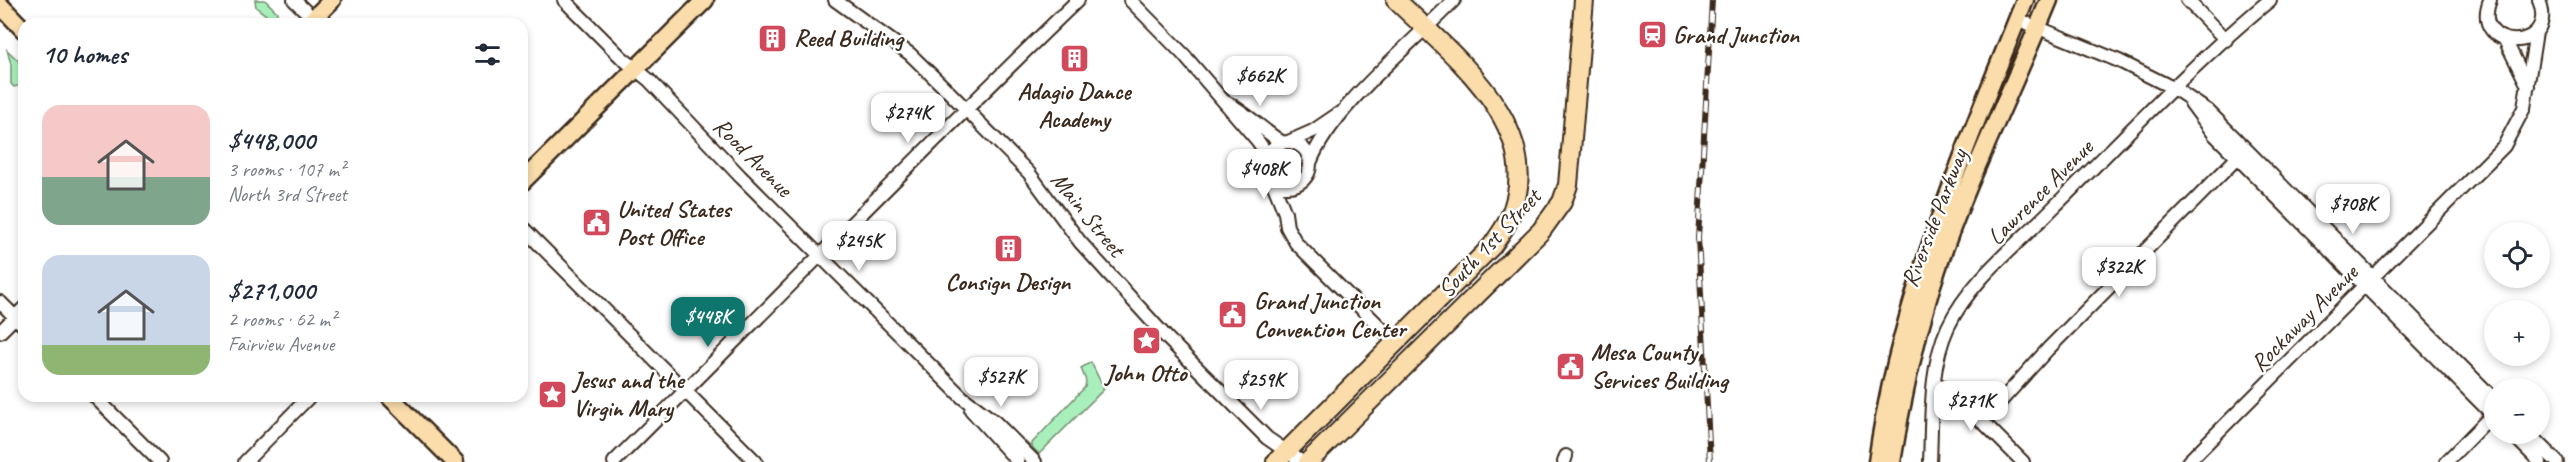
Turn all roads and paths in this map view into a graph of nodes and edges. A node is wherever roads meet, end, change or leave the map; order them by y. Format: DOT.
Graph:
graph roads {
  1 [pos="294,0"];
  2 [pos="332,0"];
  3 [pos="564,0"];
  4 [pos="705,0"];
  5 [pos="835,0"];
  6 [pos="1078,0"];
  7 [pos="1130,0"];
  8 [pos="1396,0"];
  9 [pos="1454,0"];
  10 [pos="1584,0"];
  11 [pos="2025,0"];
  12 [pos="2049,0"];
  13 [pos="2187,0"];
  14 [pos="2270,0"];
  15 [pos="2479,0"];
  16 [pos="2490,0"];
  17 [pos="2540,0"];
  18 [pos="0,6"];
  19 [pos="2487,17"];
  20 [pos="310,18"];
  21 [pos="317,18"];
  22 [pos="2018,20"];
  23 [pos="18,24"];
  24 [pos="2038,28"];
  25 [pos="1426,29"];
  26 [pos="2536,32"];
  27 [pos="2226,40"];
  28 [pos="2505,40"];
  29 [pos="636,69"];
  30 [pos="2528,87"];
  31 [pos="2175,89"];
  32 [pos="1222,100"];
  33 [pos="2188,100"];
  34 [pos="965,108"];
  35 [pos="1342,112"];
  36 [pos="1285,143"];
  37 [pos="2237,158"];
  38 [pos="1310,163"];
  39 [pos="1268,170"];
  40 [pos="528,176"];
  41 [pos="1301,182"];
  42 [pos="1285,213"];
  43 [pos="528,233"];
  44 [pos="822,255"];
  45 [pos="2370,282"];
  46 [pos="0,302"];
  47 [pos="18,315"];
  48 [pos="18,319"];
  49 [pos="0,332"];
  50 [pos="1396,343"];
  51 [pos="1934,382"];
  52 [pos="2484,390"];
  53 [pos="686,391"];
  54 [pos="962,397"];
  55 [pos="100,402"];
  56 [pos="304,402"];
  57 [pos="395,402"];
  58 [pos="2484,404"];
  59 [pos="1982,422"];
  60 [pos="2484,425"];
  61 [pos="2522,444"];
  62 [pos="2539,444"];
  63 [pos="1289,458"];
  64 [pos="160,462"];
  65 [pos="245,462"];
  66 [pos="455,462"];
  67 [pos="614,462"];
  68 [pos="756,462"];
  69 [pos="1018,462"];
  70 [pos="1035,462"];
  71 [pos="1308,462"];
  72 [pos="1877,462"];
  73 [pos="1892,462"];
  74 [pos="1930,462"];
  75 [pos="2023,462"];
  76 [pos="2188,462"];
  77 [pos="2446,462"];
  78 [pos="2540,462"];
  79 [pos="2557,462"];
  1 -- 20 [label="street"];
  2 -- 21 [label="main road"];
  3 -- 29 [label="street, Rood Avenue"];
  4 -- 29 [label="main road"];
  5 -- 34 [label="street, Main Street"];
  6 -- 34 [label="street"];
  7 -- 32 [label="street"];
  8 -- 25 [label="highway, South 1st Street"];
  9 -- 25 [label="street"];
  10 -- 71 [label="highway, South 1st Street"];
  11 -- 22 [label="main road, Riverside Parkway"];
  12 -- 24 [label="main road, Riverside Parkway"];
  13 -- 27 [label="street"];
  14 -- 27 [label="street, Lawrence Avenue"];
  15 -- 19 [label="street"];
  16 -- 19 [label="street"];
  17 -- 26 [label="street, Rockaway Avenue"];
  18 -- 23 [label="main road"];
  19 -- 28 [label="street"];
  22 -- 24 [label="street"];
  22 -- 72 [label="main road, Riverside Parkway"];
  24 -- 31 [label="street"];
  24 -- 73 [label="main road, Riverside Parkway"];
  25 -- 35 [label="street"];
  25 -- 50 [label="highway, South 1st Street"];
  26 -- 28 [label="street"];
  26 -- 30 [label="street, Rockaway Avenue"];
  27 -- 31 [label="street, Lawrence Avenue"];
  28 -- 30 [label="street"];
  29 -- 40 [label="main road"];
  29 -- 44 [label="street, Rood Avenue"];
  30 -- 45 [label="street, Rockaway Avenue"];
  31 -- 33 [label="street"];
  31 -- 51 [label="street, Lawrence Avenue"];
  32 -- 36 [label="street"];
  32 -- 39 [label="street"];
  33 -- 37 [label="street"];
  33 -- 45 [label="street"];
  34 -- 44 [label="street"];
  34 -- 63 [label="street, Main Street"];
  35 -- 36 [label="street"];
  35 -- 38 [label="street"];
  36 -- 38 [label="street"];
  36 -- 39 [label="street"];
  37 -- 45 [label="street"];
  37 -- 59 [label="street"];
  38 -- 41 [label="street"];
  39 -- 41 [label="street"];
  39 -- 42 [label="street"];
  41 -- 42 [label="street"];
  42 -- 50 [label="street"];
  43 -- 53 [label="street"];
  44 -- 53 [label="street"];
  44 -- 54 [label="street, Rood Avenue"];
  45 -- 52 [label="street"];
  45 -- 58 [label="street"];
  45 -- 76 [label="street, Rockaway Avenue"];
  46 -- 47 [label="street"];
  48 -- 49 [label="street"];
  50 -- 63 [label="highway, South 1st Street"];
  51 -- 59 [label="street"];
  51 -- 74 [label="street, Lawrence Avenue"];
  53 -- 67 [label="street"];
  53 -- 68 [label="street"];
  54 -- 69 [label="street, Rood Avenue"];
  54 -- 70 [label="street, Rood Avenue"];
  55 -- 64 [label="street"];
  56 -- 65 [label="street"];
  57 -- 66 [label="main road"];
  59 -- 75 [label="street"];
  60 -- 77 [label="street"];
  61 -- 78 [label="street"];
  62 -- 79 [label="street"];
}
